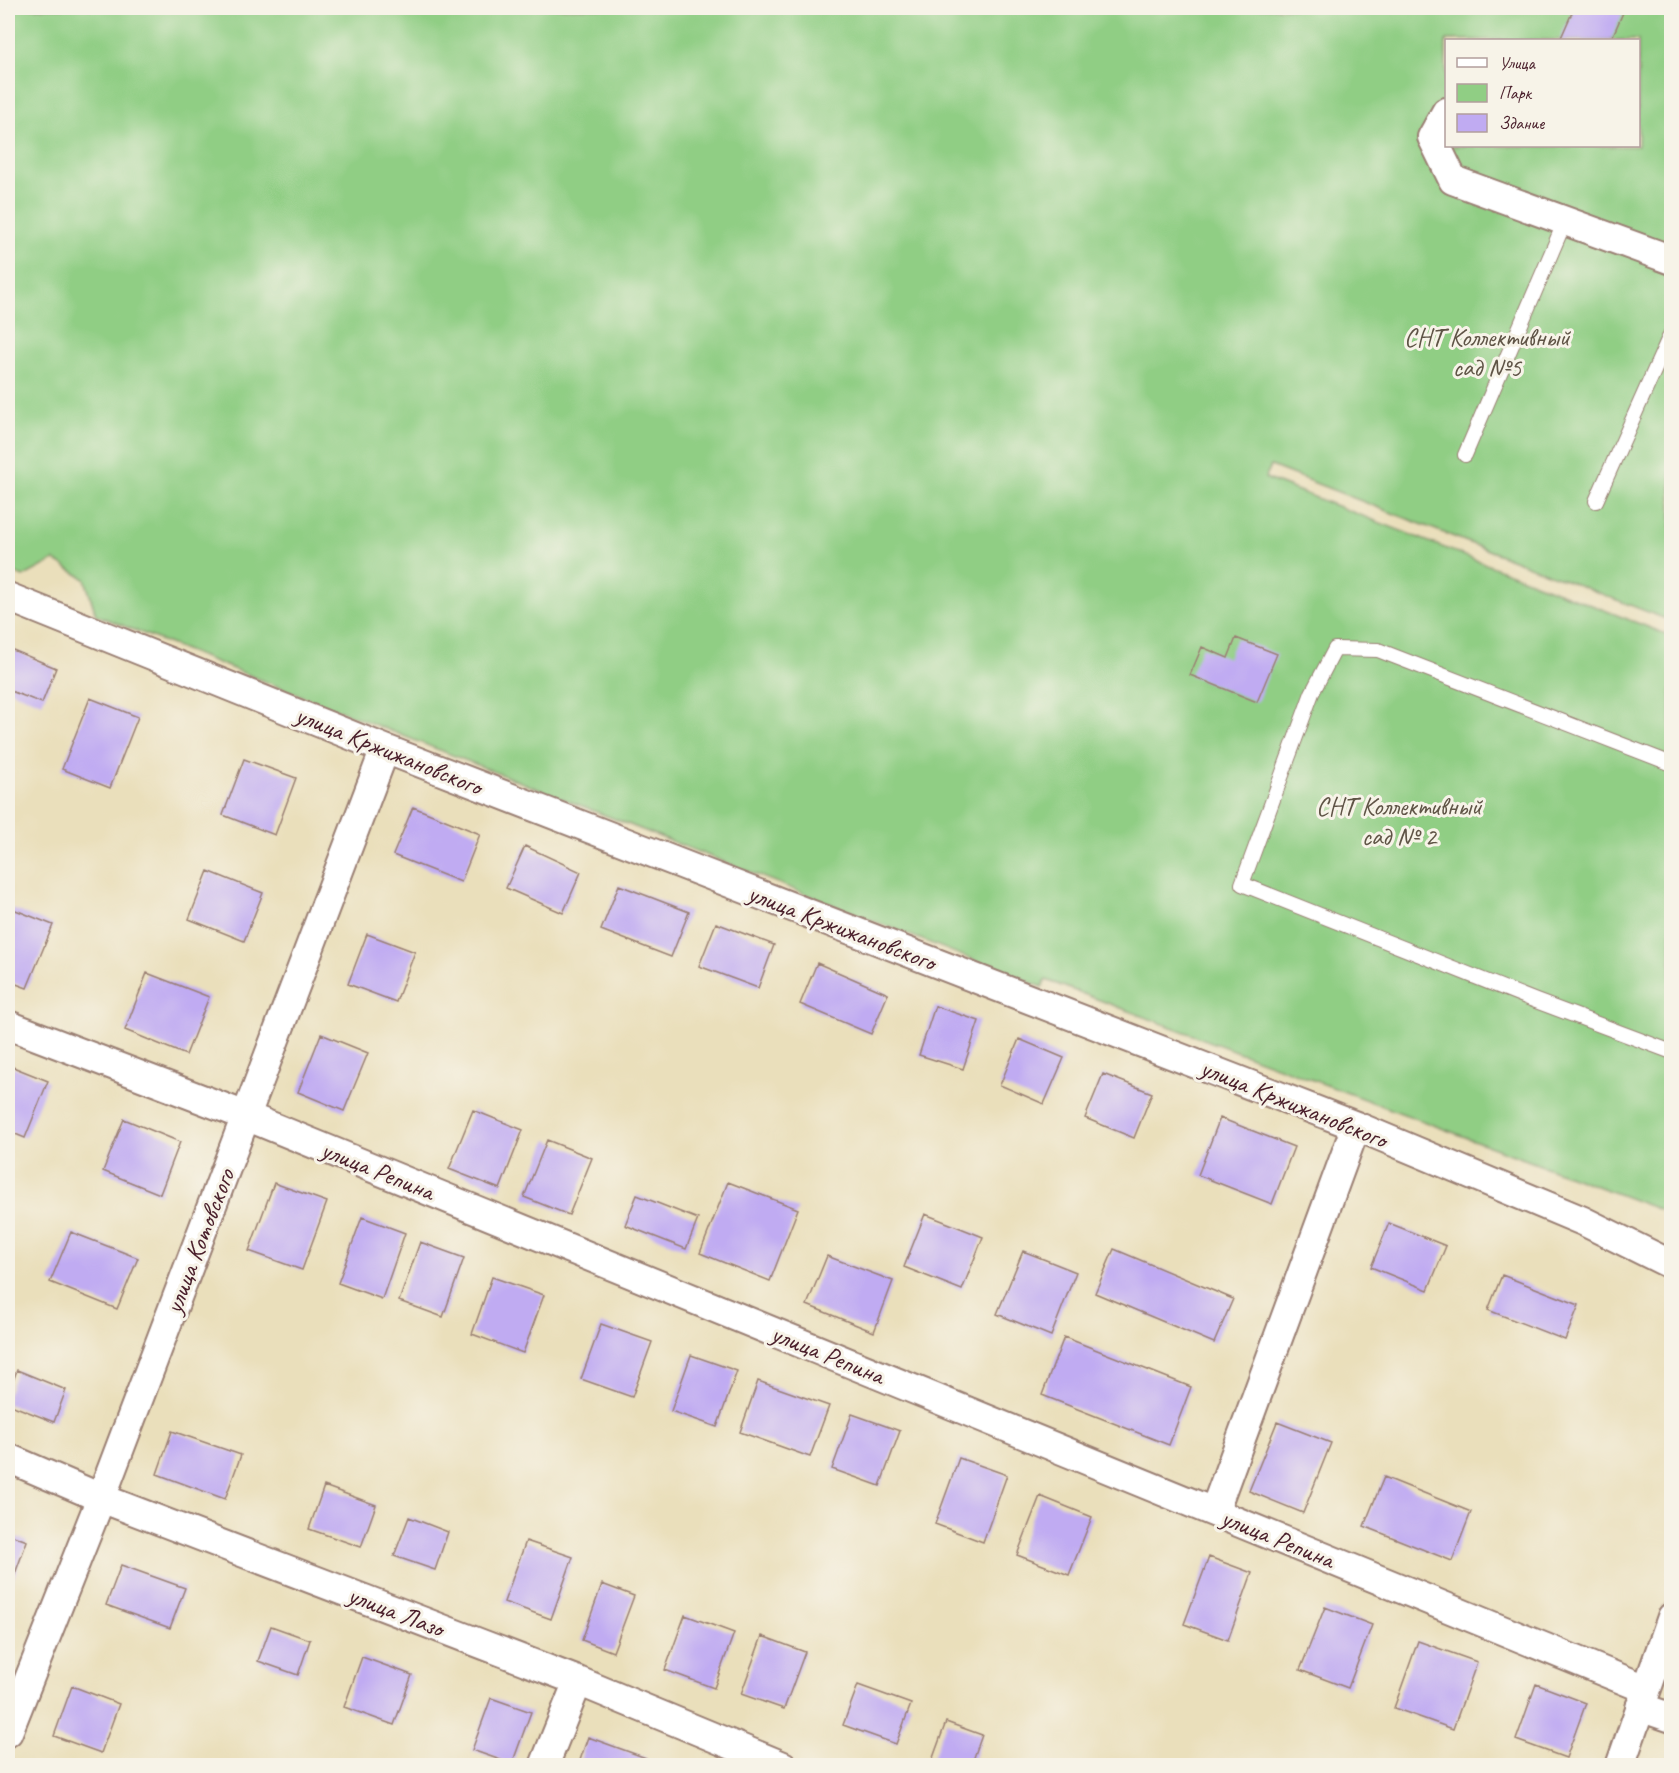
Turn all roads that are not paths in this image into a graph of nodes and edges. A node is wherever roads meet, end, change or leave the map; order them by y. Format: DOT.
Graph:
graph roads {
  1 [pos="1445,114"];
  2 [pos="1565,221"];
  3 [pos="1671,260"];
  4 [pos="1671,331"];
  5 [pos="1465,455"];
  6 [pos="1596,501"];
  7 [pos="8,597"];
  8 [pos="385,749"];
  9 [pos="1671,764"];
  10 [pos="8,1025"];
  11 [pos="1671,1052"];
  12 [pos="246,1116"];
  13 [pos="1356,1126"];
  14 [pos="1671,1265"];
  15 [pos="8,1458"];
  16 [pos="101,1498"];
  17 [pos="1214,1512"];
  18 [pos="1671,1617"];
  19 [pos="578,1681"];
  20 [pos="1643,1698"];
  21 [pos="1671,1718"];
  22 [pos="8,1732"];
  23 [pos="544,1766"];
  24 [pos="783,1766"];
  25 [pos="1620,1766"];
  1 -- 2 [label="street"];
  2 -- 3 [label="street"];
  2 -- 5 [label="lane"];
  4 -- 6 [label="lane"];
  7 -- 8 [label="street, улица Кржижановского"];
  8 -- 12 [label="street, улица Котовского"];
  8 -- 13 [label="street, улица Кржижановского"];
  9 -- 11 [label="lane"];
  10 -- 12 [label="street, улица Репина"];
  12 -- 16 [label="street, улица Котовского"];
  12 -- 17 [label="street, улица Репина"];
  13 -- 14 [label="street, улица Кржижановского"];
  13 -- 17 [label="street"];
  15 -- 16 [label="street, улица Лазо"];
  16 -- 19 [label="street, улица Лазо"];
  16 -- 22 [label="street, улица Котовского"];
  17 -- 20 [label="street, улица Репина"];
  18 -- 20 [label="street"];
  19 -- 23 [label="street"];
  19 -- 24 [label="street, улица Лазо"];
  20 -- 21 [label="street, улица Репина"];
  20 -- 25 [label="street"];
}
